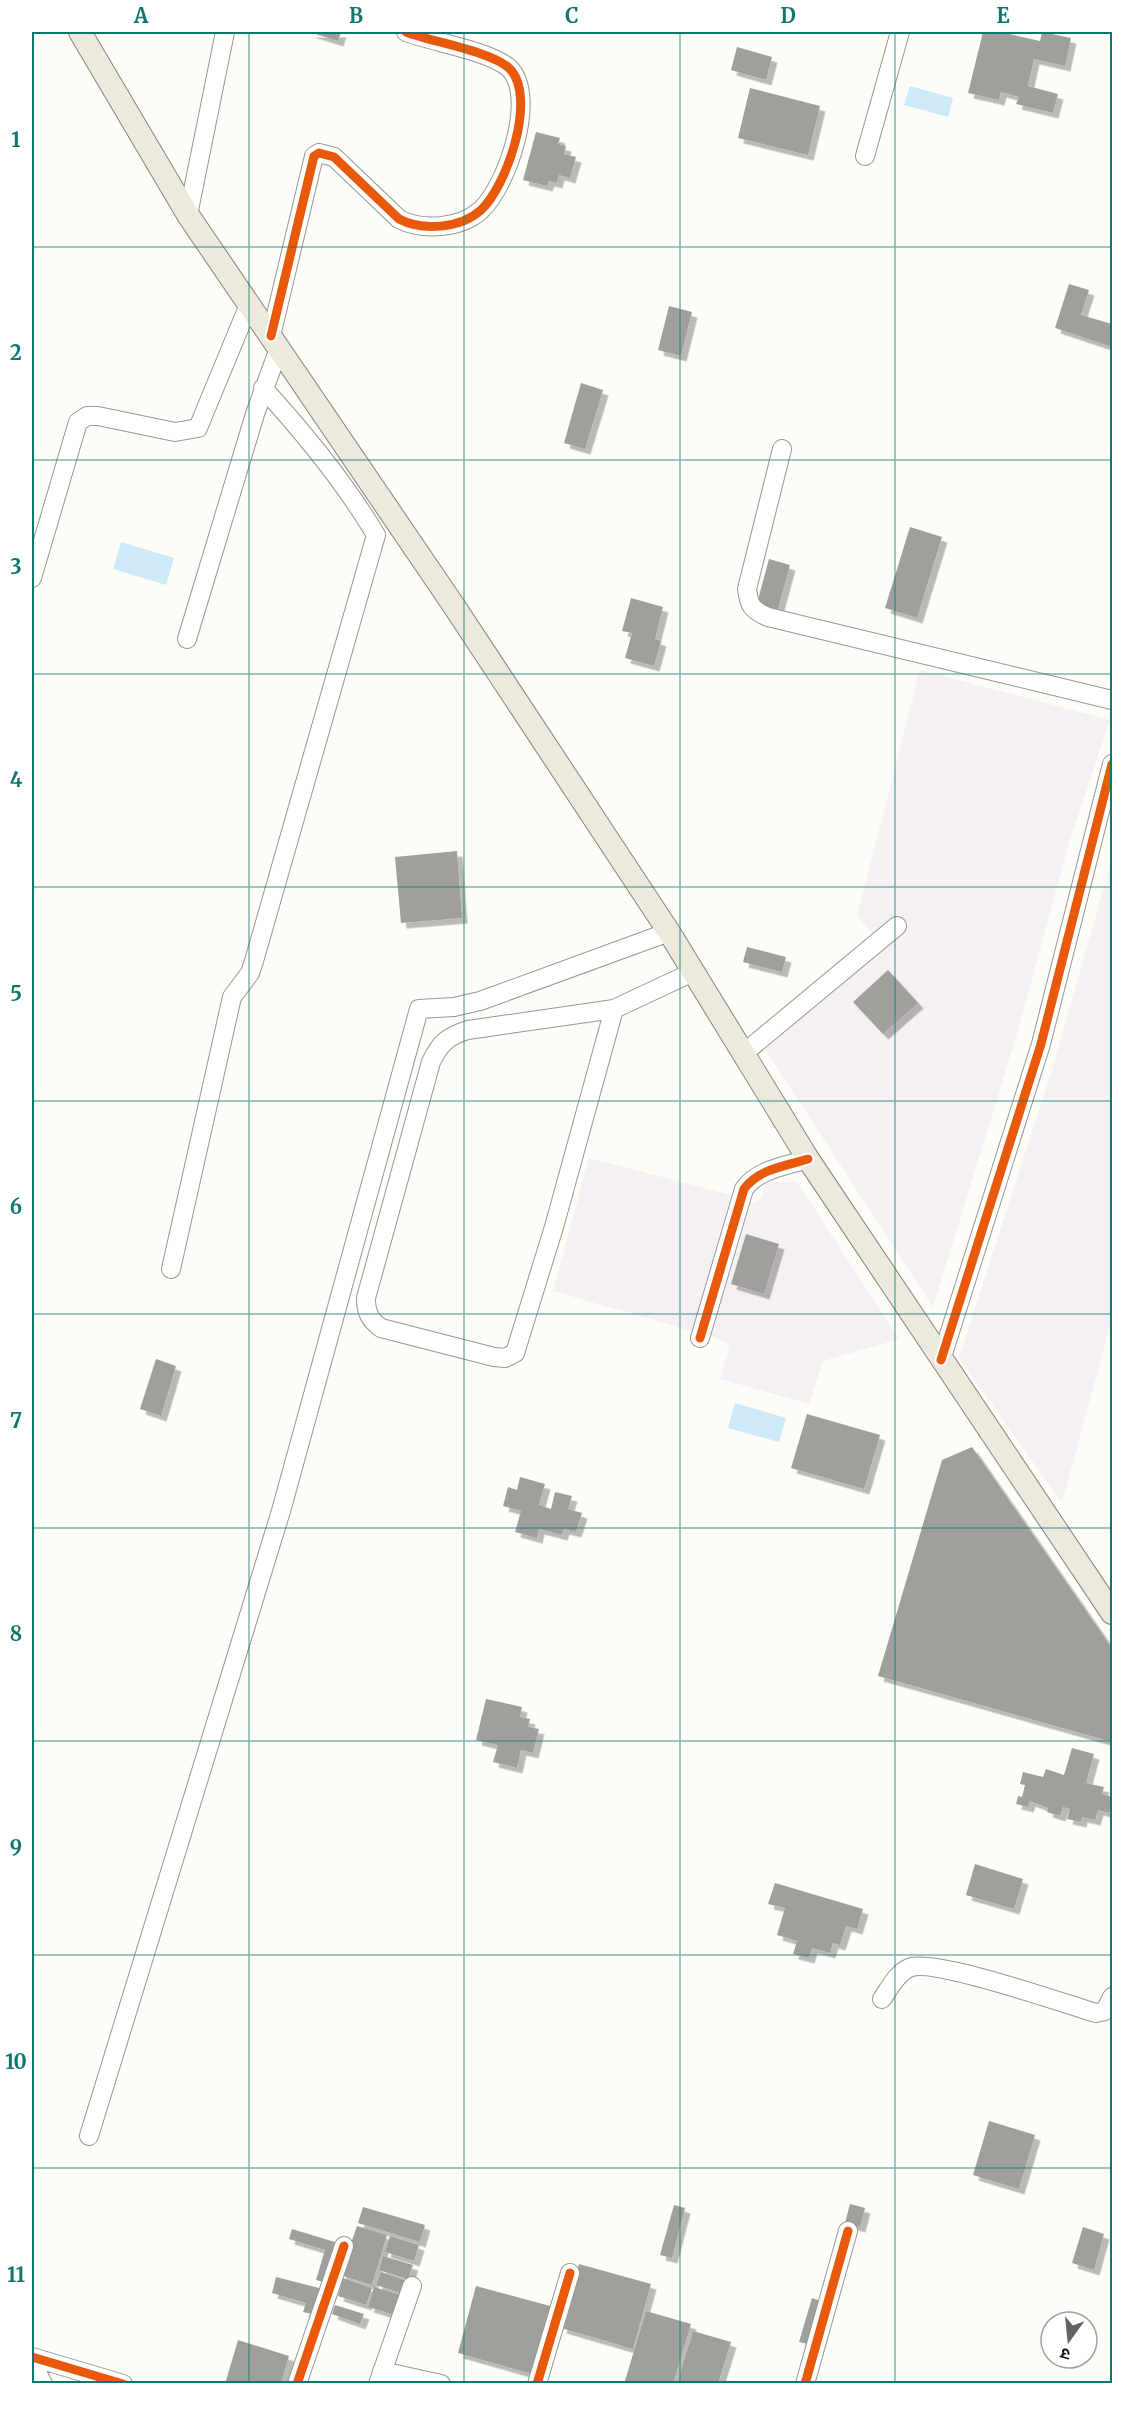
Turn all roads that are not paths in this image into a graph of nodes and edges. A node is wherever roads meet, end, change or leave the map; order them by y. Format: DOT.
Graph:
graph roads {
  1 [pos="80,32"];
  2 [pos="225,32"];
  3 [pos="406,32"];
  4 [pos="900,32"];
  5 [pos="865,156"];
  6 [pos="188,215"];
  7 [pos="248,307"];
  8 [pos="275,344"];
  9 [pos="263,388"];
  10 [pos="782,449"];
  11 [pos="32,578"];
  12 [pos="187,639"];
  13 [pos="1113,700"];
  14 [pos="1113,764"];
  15 [pos="897,927"];
  16 [pos="669,932"];
  17 [pos="693,972"];
  18 [pos="614,1009"];
  19 [pos="744,1053"];
  20 [pos="808,1159"];
  21 [pos="171,1269"];
  22 [pos="700,1338"];
  23 [pos="941,1360"];
  24 [pos="1113,1613"];
  25 [pos="1113,1997"];
  26 [pos="882,2000"];
  27 [pos="89,2136"];
  28 [pos="848,2231"];
  29 [pos="344,2246"];
  30 [pos="570,2273"];
  31 [pos="412,2286"];
  32 [pos="32,2357"];
  33 [pos="32,2363"];
  34 [pos="380,2377"];
  35 [pos="43,2384"];
  36 [pos="123,2384"];
  37 [pos="297,2384"];
  38 [pos="441,2384"];
  39 [pos="537,2384"];
  40 [pos="805,2384"];
  1 -- 6 [label="main road"];
  2 -- 6 [label="street"];
  3 -- 8 [label="street"];
  4 -- 5 [label="street"];
  6 -- 7 [label="main road"];
  7 -- 8 [label="main road"];
  7 -- 11 [label="street"];
  8 -- 9 [label="street"];
  8 -- 16 [label="main road"];
  9 -- 12 [label="street"];
  9 -- 21 [label="street"];
  10 -- 13 [label="street"];
  14 -- 23 [label="street"];
  15 -- 19 [label="street"];
  16 -- 17 [label="main road"];
  16 -- 27 [label="street"];
  17 -- 18 [label="street"];
  17 -- 19 [label="main road"];
  18 -- 18 [label="street"];
  19 -- 20 [label="main road"];
  20 -- 22 [label="street"];
  20 -- 23 [label="main road"];
  23 -- 24 [label="main road"];
  25 -- 26 [label="street"];
  28 -- 40 [label="street"];
  29 -- 37 [label="street"];
  30 -- 39 [label="street"];
  31 -- 34 [label="street"];
  32 -- 36 [label="street"];
  33 -- 35 [label="street"];
  34 -- 38 [label="street"];
}
